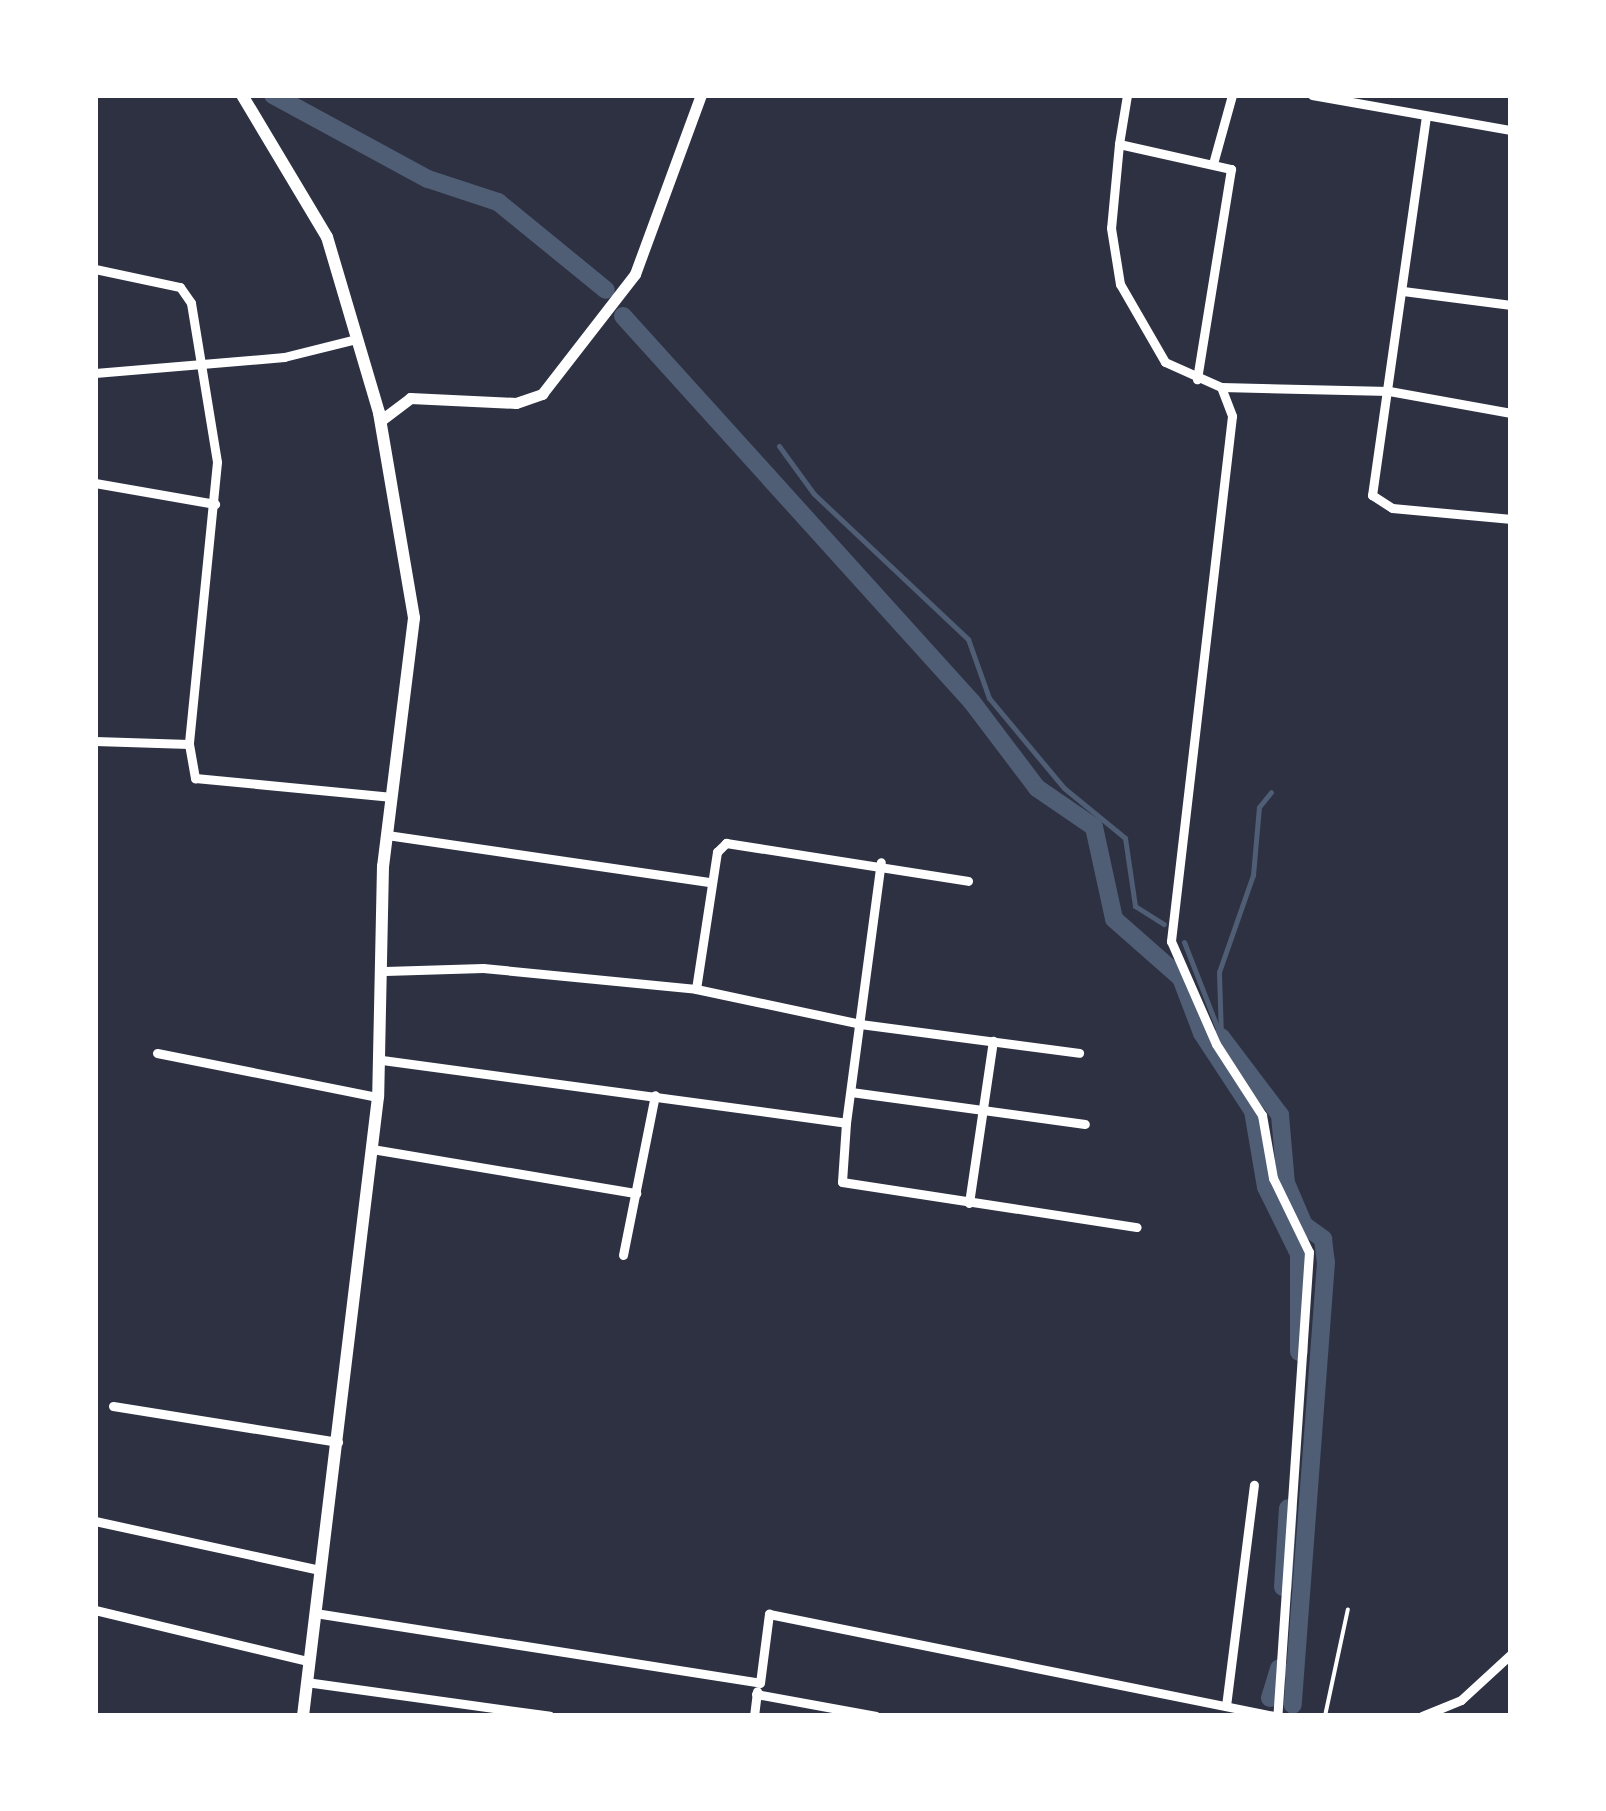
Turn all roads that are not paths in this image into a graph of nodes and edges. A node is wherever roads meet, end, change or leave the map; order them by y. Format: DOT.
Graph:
graph roads {
  1 [pos="242,95"];
  2 [pos="701,95"];
  3 [pos="1128,95"];
  4 [pos="1232,95"];
  5 [pos="1312,95"];
  6 [pos="1426,116"];
  7 [pos="1511,130"];
  8 [pos="1120,144"];
  9 [pos="1214,160"];
  10 [pos="95,269"];
  11 [pos="1403,291"];
  12 [pos="1511,305"];
  13 [pos="356,339"];
  14 [pos="198,364"];
  15 [pos="95,374"];
  16 [pos="1197,378"];
  17 [pos="1220,387"];
  18 [pos="1389,392"];
  19 [pos="1511,412"];
  20 [pos="380,421"];
  21 [pos="95,483"];
  22 [pos="215,504"];
  23 [pos="1511,519"];
  24 [pos="95,742"];
  25 [pos="189,744"];
  26 [pos="392,797"];
  27 [pos="387,835"];
  28 [pos="881,862"];
  29 [pos="968,881"];
  30 [pos="711,882"];
  31 [pos="385,971"];
  32 [pos="696,990"];
  33 [pos="860,1024"];
  34 [pos="992,1042"];
  35 [pos="157,1053"];
  36 [pos="1079,1053"];
  37 [pos="382,1060"];
  38 [pos="851,1092"];
  39 [pos="655,1095"];
  40 [pos="378,1097"];
  41 [pos="983,1110"];
  42 [pos="846,1123"];
  43 [pos="1085,1124"];
  44 [pos="372,1149"];
  45 [pos="636,1193"];
  46 [pos="969,1203"];
  47 [pos="1137,1227"];
  48 [pos="624,1255"];
  49 [pos="113,1406"];
  50 [pos="338,1442"];
  51 [pos="1254,1484"];
  52 [pos="95,1522"];
  53 [pos="320,1570"];
  54 [pos="1348,1609"];
  55 [pos="95,1610"];
  56 [pos="316,1613"];
  57 [pos="1511,1654"];
  58 [pos="307,1661"];
  59 [pos="306,1682"];
  60 [pos="758,1689"];
  61 [pos="1226,1706"];
  62 [pos="302,1716"];
  63 [pos="550,1716"];
  64 [pos="754,1716"];
  65 [pos="876,1716"];
  66 [pos="1276,1716"];
  67 [pos="1324,1716"];
  68 [pos="1422,1716"];
  1 -- 13 [label="main road"];
  2 -- 20 [label="street"];
  3 -- 8 [label="street"];
  4 -- 9 [label="street"];
  5 -- 6 [label="street"];
  6 -- 7 [label="street"];
  6 -- 11 [label="street"];
  8 -- 9 [label="street"];
  8 -- 16 [label="street"];
  9 -- 16 [label="street"];
  10 -- 14 [label="street"];
  11 -- 12 [label="street"];
  11 -- 18 [label="street"];
  13 -- 14 [label="street"];
  13 -- 20 [label="main road"];
  14 -- 15 [label="street"];
  14 -- 22 [label="street"];
  16 -- 17 [label="street"];
  17 -- 18 [label="street"];
  17 -- 66 [label="street"];
  18 -- 19 [label="street"];
  18 -- 23 [label="street"];
  20 -- 26 [label="main road"];
  21 -- 22 [label="street"];
  22 -- 25 [label="street"];
  24 -- 25 [label="street"];
  25 -- 26 [label="street"];
  26 -- 27 [label="main road"];
  27 -- 30 [label="street"];
  27 -- 31 [label="main road"];
  28 -- 29 [label="street"];
  28 -- 30 [label="street"];
  28 -- 33 [label="street"];
  30 -- 32 [label="street"];
  31 -- 32 [label="street"];
  31 -- 37 [label="main road"];
  32 -- 33 [label="street"];
  33 -- 34 [label="street"];
  33 -- 38 [label="street"];
  34 -- 36 [label="street"];
  34 -- 41 [label="street"];
  35 -- 40 [label="street"];
  37 -- 39 [label="street"];
  37 -- 40 [label="main road"];
  38 -- 41 [label="street"];
  38 -- 42 [label="street"];
  39 -- 42 [label="street"];
  39 -- 45 [label="street"];
  40 -- 44 [label="main road"];
  41 -- 43 [label="street"];
  41 -- 46 [label="street"];
  42 -- 46 [label="street"];
  44 -- 45 [label="street"];
  44 -- 50 [label="main road"];
  45 -- 48 [label="street"];
  46 -- 47 [label="street"];
  49 -- 50 [label="street"];
  50 -- 53 [label="main road"];
  51 -- 61 [label="street"];
  52 -- 53 [label="street"];
  53 -- 56 [label="main road"];
  54 -- 67 [label="lane"];
  55 -- 58 [label="street"];
  56 -- 58 [label="main road"];
  56 -- 60 [label="street"];
  57 -- 68 [label="street"];
  58 -- 59 [label="main road"];
  59 -- 62 [label="main road"];
  59 -- 63 [label="street"];
  60 -- 61 [label="street"];
  60 -- 64 [label="street"];
  60 -- 65 [label="street"];
  61 -- 66 [label="street"];
}
